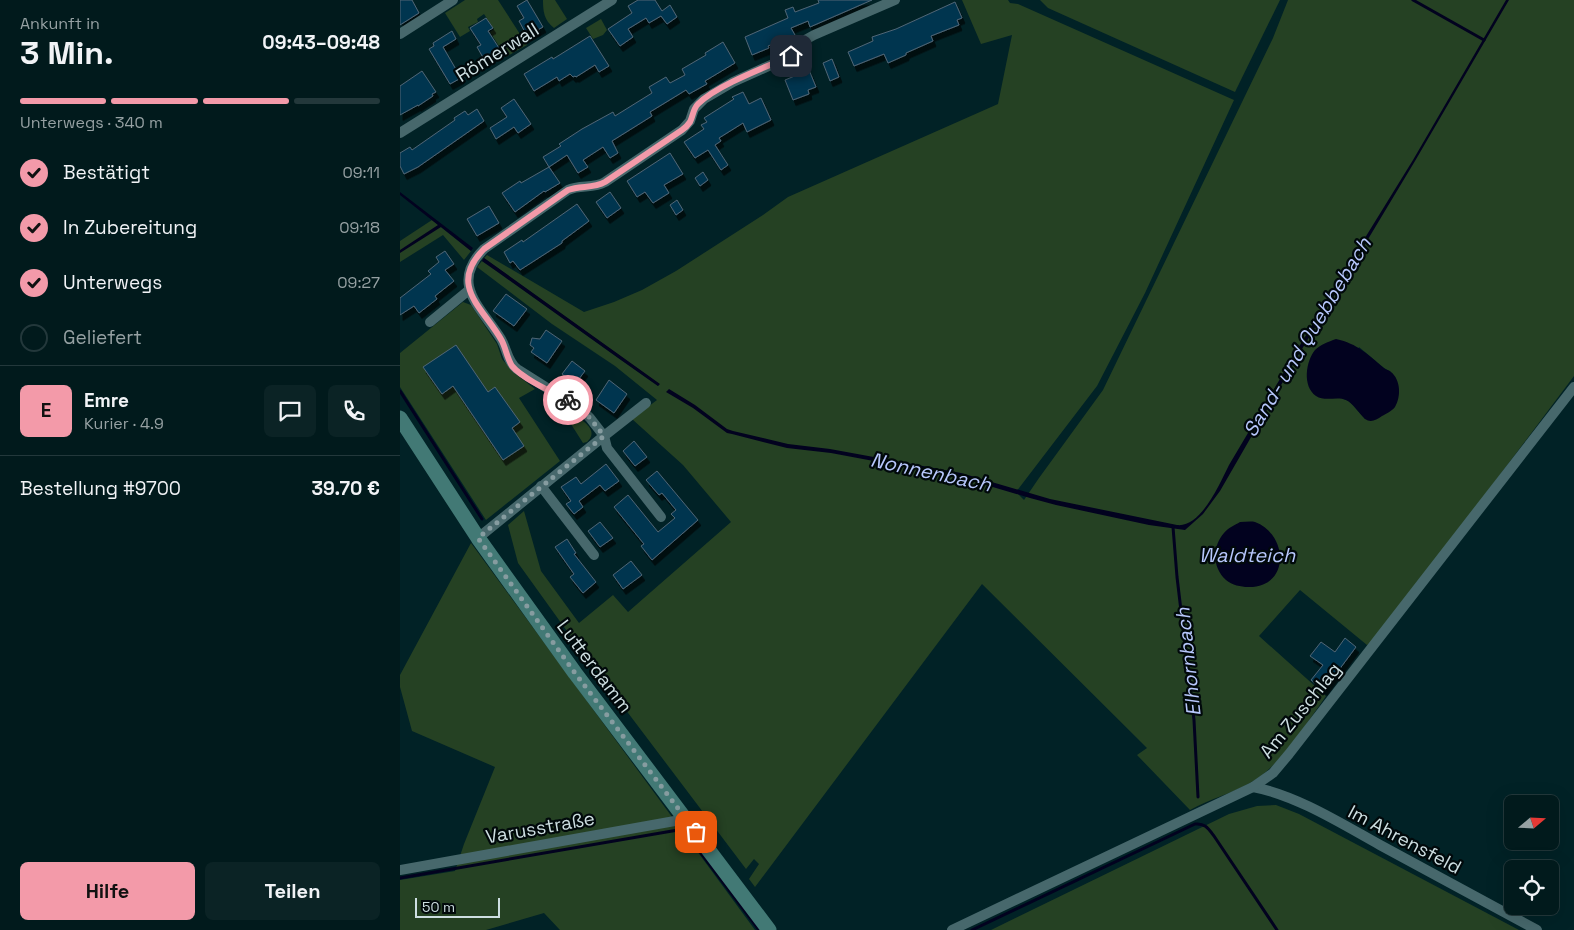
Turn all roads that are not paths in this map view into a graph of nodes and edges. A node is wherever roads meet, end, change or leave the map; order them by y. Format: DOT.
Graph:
graph roads {
  1 [pos="453,0"];
  2 [pos="612,0"];
  3 [pos="895,0"];
  4 [pos="400,34"];
  5 [pos="400,133"];
  6 [pos="469,290"];
  7 [pos="430,322"];
  8 [pos="1574,386"];
  9 [pos="646,403"];
  10 [pos="400,418"];
  11 [pos="604,436"];
  12 [pos="541,486"];
  13 [pos="661,517"];
  14 [pos="478,538"];
  15 [pos="594,555"];
  16 [pos="1253,787"];
  17 [pos="686,819"];
  18 [pos="400,870"];
  19 [pos="769,930"];
  20 [pos="952,930"];
  21 [pos="1537,930"];
  1 -- 4 [label="street"];
  2 -- 5 [label="street, Römerwall"];
  3 -- 6 [label="street"];
  6 -- 7 [label="street"];
  6 -- 11 [label="street"];
  8 -- 16 [label="street, Am Zuschlag"];
  9 -- 11 [label="street"];
  10 -- 14 [label="street, Lutterdamm"];
  11 -- 12 [label="street"];
  11 -- 13 [label="street"];
  12 -- 14 [label="street"];
  12 -- 15 [label="street"];
  14 -- 17 [label="street, Lutterdamm"];
  16 -- 20 [label="street, Am Zuschlag"];
  16 -- 21 [label="street, Im Ahrensfeld"];
  17 -- 18 [label="street, Varusstraße"];
  17 -- 19 [label="street, Lutterdamm"];
}
